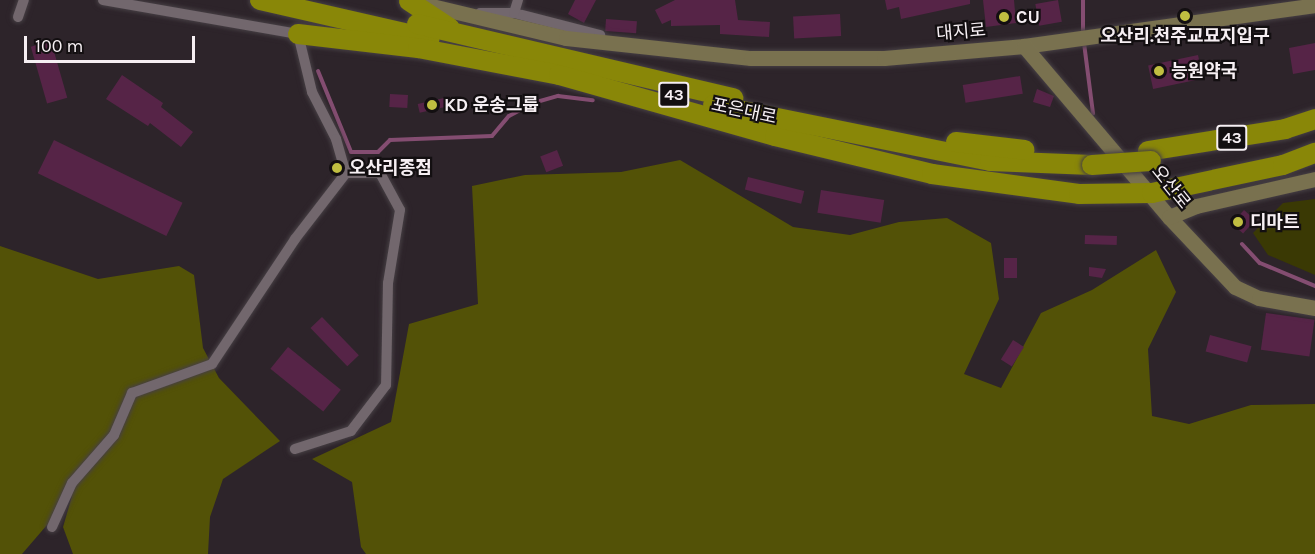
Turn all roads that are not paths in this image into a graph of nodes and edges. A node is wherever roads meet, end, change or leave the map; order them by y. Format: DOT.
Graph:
graph roads {
  1 [pos="24,0"];
  2 [pos="103,0"];
  3 [pos="260,0"];
  4 [pos="321,0"];
  5 [pos="408,0"];
  6 [pos="518,0"];
  7 [pos="1315,5"];
  8 [pos="514,13"];
  9 [pos="471,14"];
  10 [pos="18,17"];
  11 [pos="457,33"];
  12 [pos="298,34"];
  13 [pos="1024,46"];
  14 [pos="751,58"];
  15 [pos="580,73"];
  16 [pos="559,75"];
  17 [pos="653,90"];
  18 [pos="683,107"];
  19 [pos="1315,119"];
  20 [pos="1315,130"];
  21 [pos="1315,153"];
  22 [pos="1149,156"];
  23 [pos="1092,160"];
  24 [pos="346,173"];
  25 [pos="1315,179"];
  26 [pos="1152,193"];
  27 [pos="1169,216"];
  28 [pos="1315,308"];
  29 [pos="295,450"];
  30 [pos="52,527"];
  1 -- 10 [label="street"];
  2 -- 12 [label="street"];
  3 -- 15 [label="highway, 포은대로 / 43"];
  4 -- 11 [label="highway, 포은대로 / 43"];
  5 -- 9 [label="main road, 대지로"];
  5 -- 11 [label="highway"];
  6 -- 8 [label="street"];
  7 -- 13 [label="main road, 대지로"];
  8 -- 9 [label="street, 대지로"];
  8 -- 14 [label="street, 대지로"];
  9 -- 14 [label="main road, 대지로"];
  11 -- 23 [label="highway, 포은대로 / 43"];
  12 -- 16 [label="highway"];
  12 -- 24 [label="street"];
  13 -- 14 [label="main road, 대지로"];
  13 -- 26 [label="main road, 오산로"];
  15 -- 16 [label="highway"];
  15 -- 17 [label="highway, 포은대로 / 43"];
  16 -- 18 [label="highway"];
  17 -- 18 [label="highway"];
  17 -- 23 [label="highway, 포은대로 / 43"];
  18 -- 26 [label="highway"];
  19 -- 22 [label="highway, 43"];
  20 -- 22 [label="highway, 43"];
  21 -- 26 [label="highway"];
  22 -- 23 [label="highway, 43"];
  24 -- 29 [label="street"];
  24 -- 30 [label="street"];
  25 -- 27 [label="main road"];
  26 -- 27 [label="main road, 오산로"];
  27 -- 28 [label="main road, 오산로"];
}
